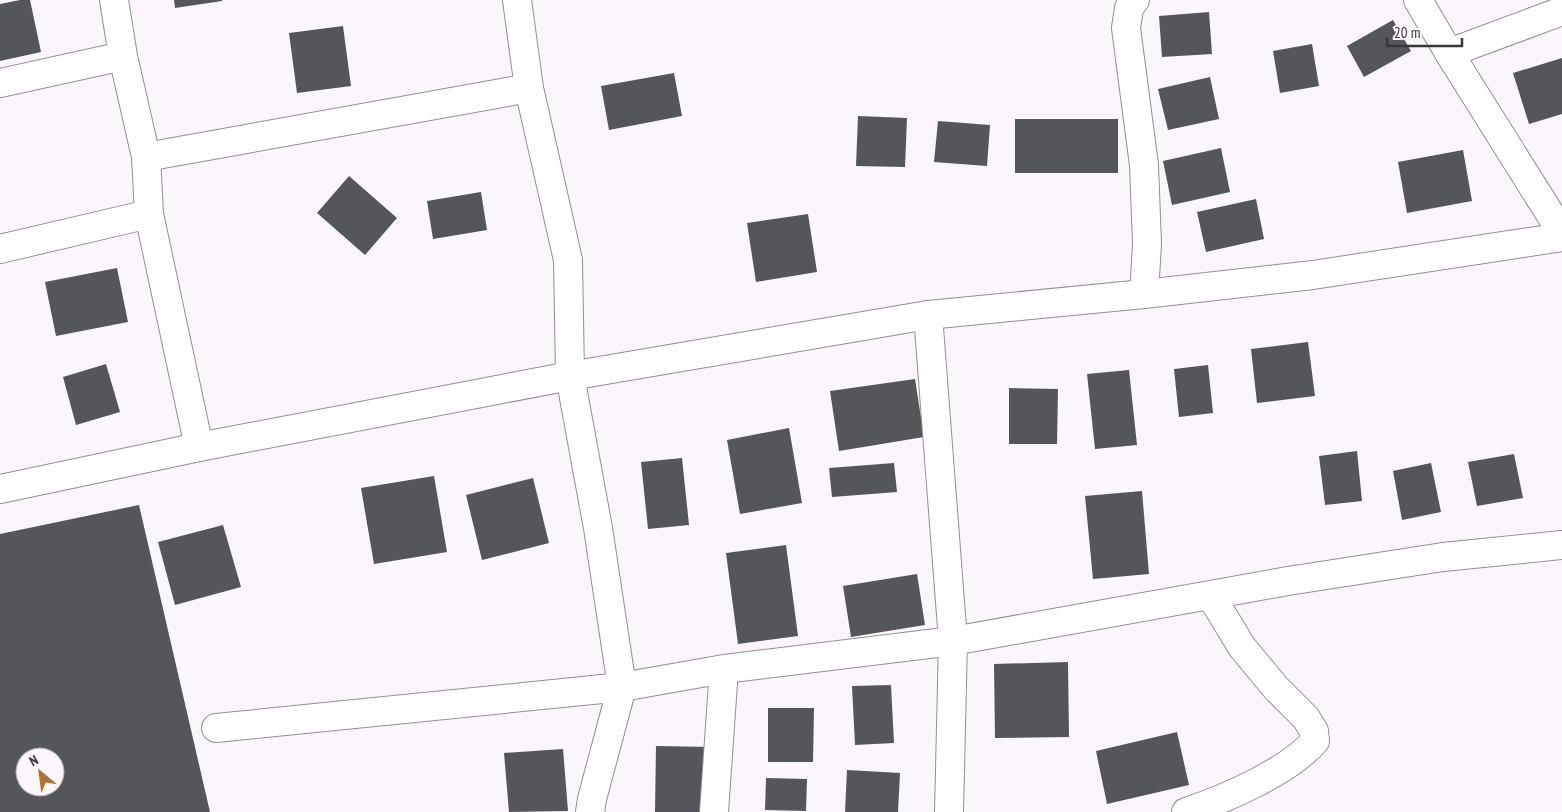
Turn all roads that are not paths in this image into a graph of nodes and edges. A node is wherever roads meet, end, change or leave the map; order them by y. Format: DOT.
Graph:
graph roads {
  1 [pos="114,0"];
  2 [pos="517,0"];
  3 [pos="1135,0"];
  4 [pos="1418,0"];
  5 [pos="1562,11"];
  6 [pos="1449,53"];
  7 [pos="123,56"];
  8 [pos="0,83"];
  9 [pos="529,88"];
  10 [pos="146,157"];
  11 [pos="149,214"];
  12 [pos="1562,233"];
  13 [pos="1562,237"];
  14 [pos="0,249"];
  15 [pos="1144,294"];
  16 [pos="928,315"];
  17 [pos="570,376"];
  18 [pos="198,447"];
  19 [pos="0,489"];
  20 [pos="1562,544"];
  21 [pos="1211,596"];
  22 [pos="953,641"];
  23 [pos="724,669"];
  24 [pos="622,687"];
  25 [pos="216,728"];
  26 [pos="590,812"];
  27 [pos="714,812"];
  28 [pos="949,812"];
  29 [pos="1186,812"];
  1 -- 7 [label="street"];
  2 -- 9 [label="street"];
  3 -- 15 [label="street"];
  4 -- 6 [label="street"];
  5 -- 6 [label="street"];
  6 -- 12 [label="street"];
  7 -- 8 [label="street"];
  7 -- 10 [label="street"];
  9 -- 10 [label="street"];
  9 -- 17 [label="street"];
  10 -- 11 [label="street"];
  11 -- 14 [label="street"];
  11 -- 18 [label="street"];
  13 -- 15 [label="street"];
  15 -- 16 [label="street"];
  16 -- 17 [label="street"];
  16 -- 22 [label="street"];
  17 -- 18 [label="street"];
  17 -- 24 [label="street"];
  18 -- 19 [label="street"];
  20 -- 21 [label="street"];
  21 -- 22 [label="street"];
  21 -- 29 [label="street"];
  22 -- 23 [label="street"];
  22 -- 28 [label="street"];
  23 -- 24 [label="street"];
  23 -- 27 [label="street"];
  24 -- 25 [label="street"];
  24 -- 26 [label="street"];
}
